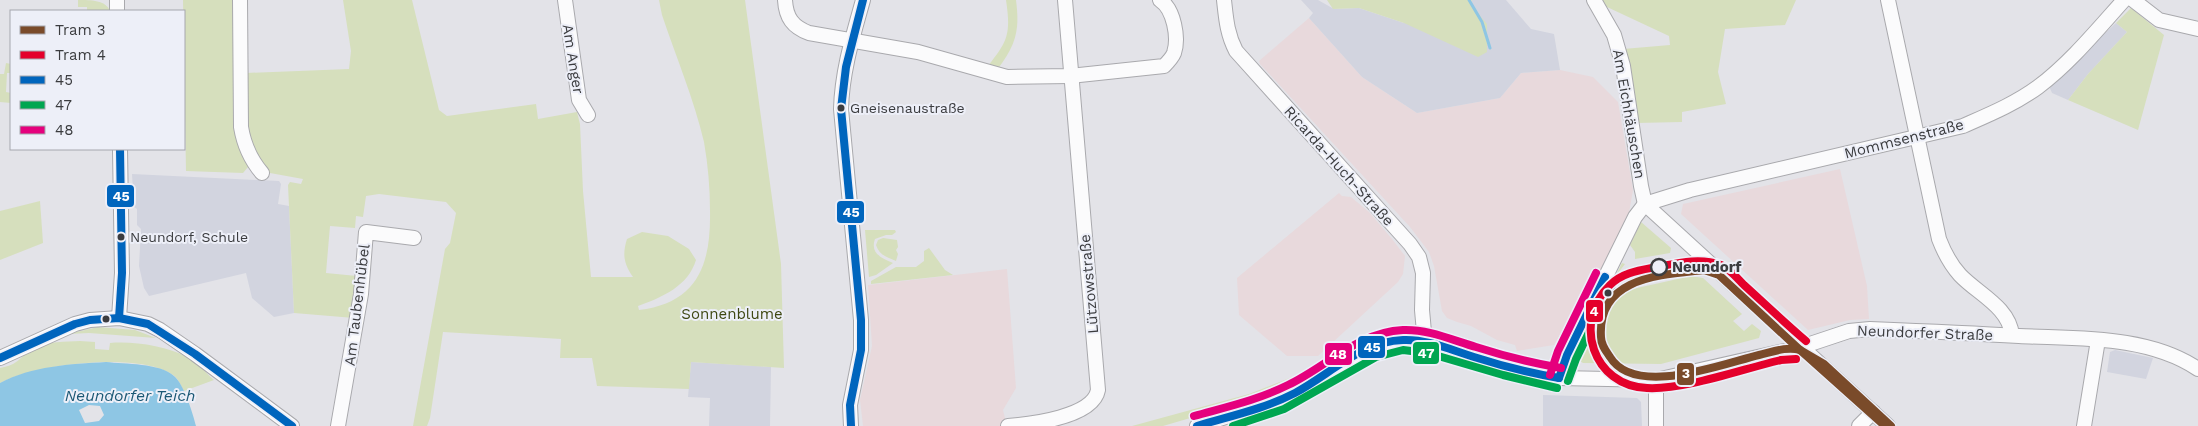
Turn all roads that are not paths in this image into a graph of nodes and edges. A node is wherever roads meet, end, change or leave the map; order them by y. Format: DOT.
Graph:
graph roads {
  1 [pos="240,0"];
  2 [pos="565,0"];
  3 [pos="785,0"];
  4 [pos="863,0"];
  5 [pos="1064,0"];
  6 [pos="1224,0"];
  7 [pos="1594,0"];
  8 [pos="1888,0"];
  9 [pos="2124,0"];
  10 [pos="2133,0"];
  11 [pos="1164,1"];
  12 [pos="2198,29"];
  13 [pos="851,40"];
  14 [pos="1070,76"];
  15 [pos="588,115"];
  16 [pos="1916,137"];
  17 [pos="120,150"];
  18 [pos="262,173"];
  19 [pos="1645,204"];
  20 [pos="414,238"];
  21 [pos="119,318"];
  22 [pos="2012,335"];
  23 [pos="2098,340"];
  24 [pos="1425,343"];
  25 [pos="1800,347"];
  26 [pos="0,358"];
  27 [pos="2198,369"];
  28 [pos="1559,378"];
  29 [pos="1656,380"];
  30 [pos="1873,412"];
  31 [pos="1202,425"];
  32 [pos="292,426"];
  33 [pos="338,426"];
  34 [pos="851,426"];
  35 [pos="1008,426"];
  36 [pos="1656,426"];
  37 [pos="1859,426"];
  38 [pos="1888,426"];
  39 [pos="2084,426"];
  1 -- 18 [label="street"];
  2 -- 15 [label="street, Am Anger"];
  3 -- 13 [label="street"];
  4 -- 13 [label="street"];
  5 -- 14 [label="street, Lützowstraße"];
  6 -- 24 [label="street, Ricarda-Huch-Straße"];
  7 -- 19 [label="street, Am Eichhäuschen"];
  8 -- 16 [label="street"];
  9 -- 16 [label="street, Mommsenstraße"];
  10 -- 12 [label="street"];
  11 -- 14 [label="street"];
  13 -- 14 [label="street"];
  13 -- 34 [label="street"];
  14 -- 35 [label="street, Lützowstraße"];
  16 -- 19 [label="street, Mommsenstraße"];
  16 -- 22 [label="street"];
  17 -- 21 [label="street"];
  19 -- 25 [label="street"];
  19 -- 28 [label="street"];
  20 -- 33 [label="street, Am Taubenhübel"];
  21 -- 26 [label="street"];
  21 -- 32 [label="street"];
  22 -- 23 [label="street, Neundorfer Straße"];
  22 -- 25 [label="street, Neundorfer Straße"];
  23 -- 27 [label="street, Neundorfer Straße"];
  23 -- 39 [label="street"];
  24 -- 28 [label="street, Neundorfer Straße"];
  24 -- 31 [label="street, Neundorfer Straße"];
  25 -- 29 [label="street, Neundorfer Straße"];
  25 -- 30 [label="street"];
  28 -- 29 [label="street, Neundorfer Straße"];
  29 -- 36 [label="street"];
  30 -- 37 [label="street"];
  30 -- 38 [label="street"];
}
